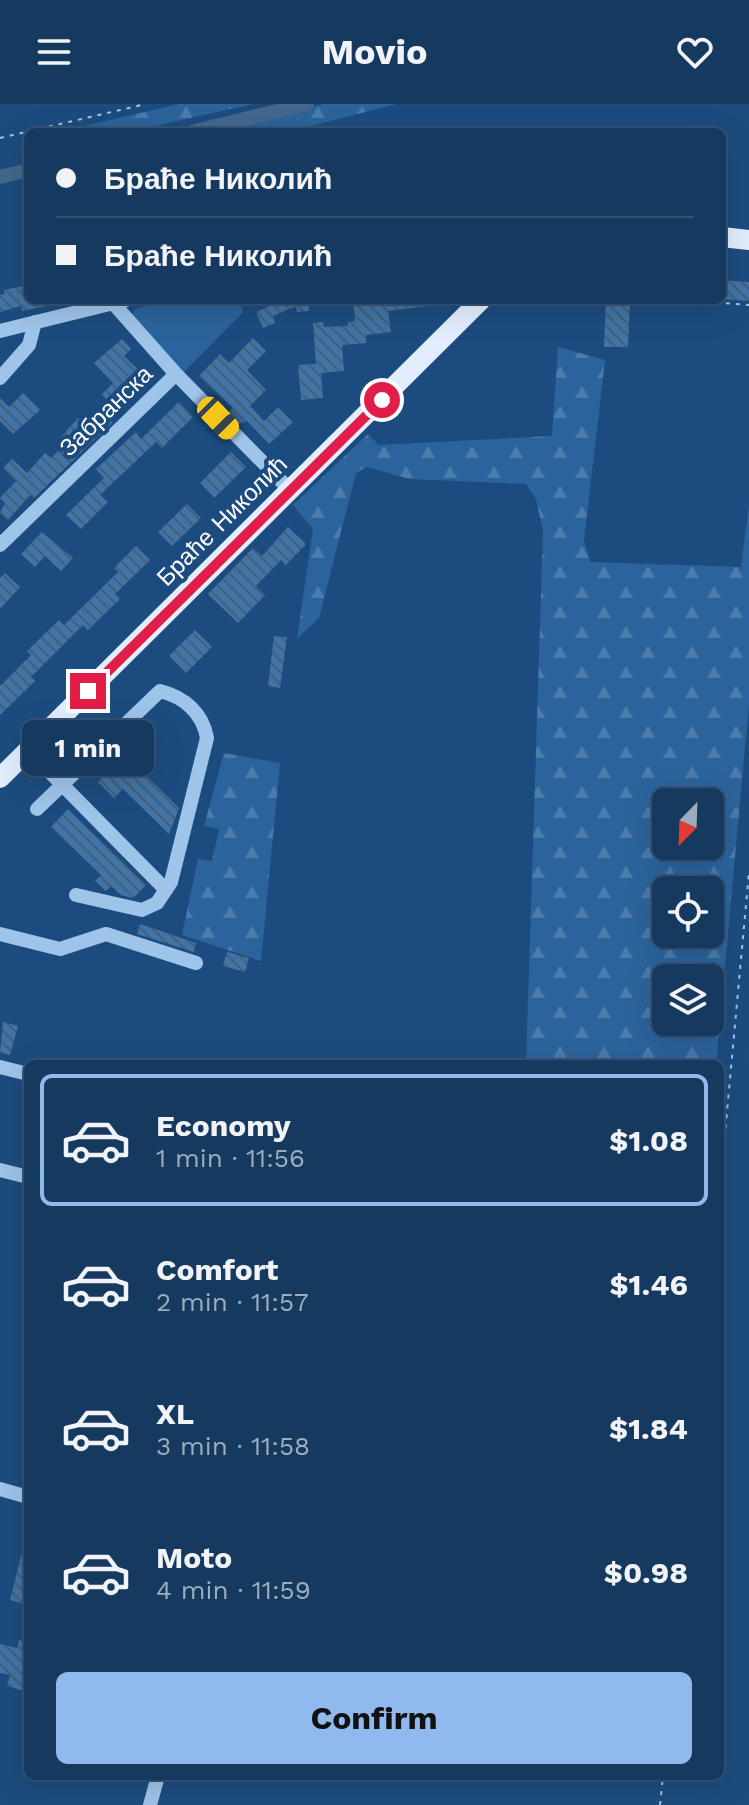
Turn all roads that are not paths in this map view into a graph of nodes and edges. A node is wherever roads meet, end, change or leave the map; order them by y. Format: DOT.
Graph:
graph roads {
  1 [pos="726,237"];
  2 [pos="749,240"];
  3 [pos="111,304"];
  4 [pos="121,304"];
  5 [pos="477,304"];
  6 [pos="35,322"];
  7 [pos="0,331"];
  8 [pos="176,374"];
  9 [pos="0,378"];
  10 [pos="290,490"];
  11 [pos="0,545"];
  12 [pos="28,750"];
  13 [pos="0,778"];
  14 [pos="61,783"];
  15 [pos="37,809"];
  16 [pos="166,890"];
  17 [pos="76,895"];
  18 [pos="0,934"];
  19 [pos="196,963"];
  20 [pos="0,1067"];
  21 [pos="24,1073"];
  22 [pos="0,1170"];
  23 [pos="24,1176"];
  24 [pos="0,1489"];
  25 [pos="24,1496"];
  26 [pos="157,1780"];
  27 [pos="150,1805"];
  1 -- 2 [label="main road"];
  3 -- 6 [label="street"];
  4 -- 8 [label="street, Забранска"];
  5 -- 10 [label="main road, Браће Николић"];
  6 -- 7 [label="street"];
  6 -- 9 [label="street"];
  8 -- 10 [label="street"];
  8 -- 11 [label="street, Забранска"];
  10 -- 12 [label="main road, Браће Николић"];
  12 -- 13 [label="main road, Браће Николић"];
  12 -- 14 [label="street"];
  14 -- 15 [label="street"];
  14 -- 16 [label="street"];
  14 -- 16 [label="street"];
  16 -- 17 [label="street"];
  18 -- 19 [label="street"];
  20 -- 21 [label="street"];
  22 -- 23 [label="street"];
  24 -- 25 [label="street"];
  26 -- 27 [label="street"];
}
